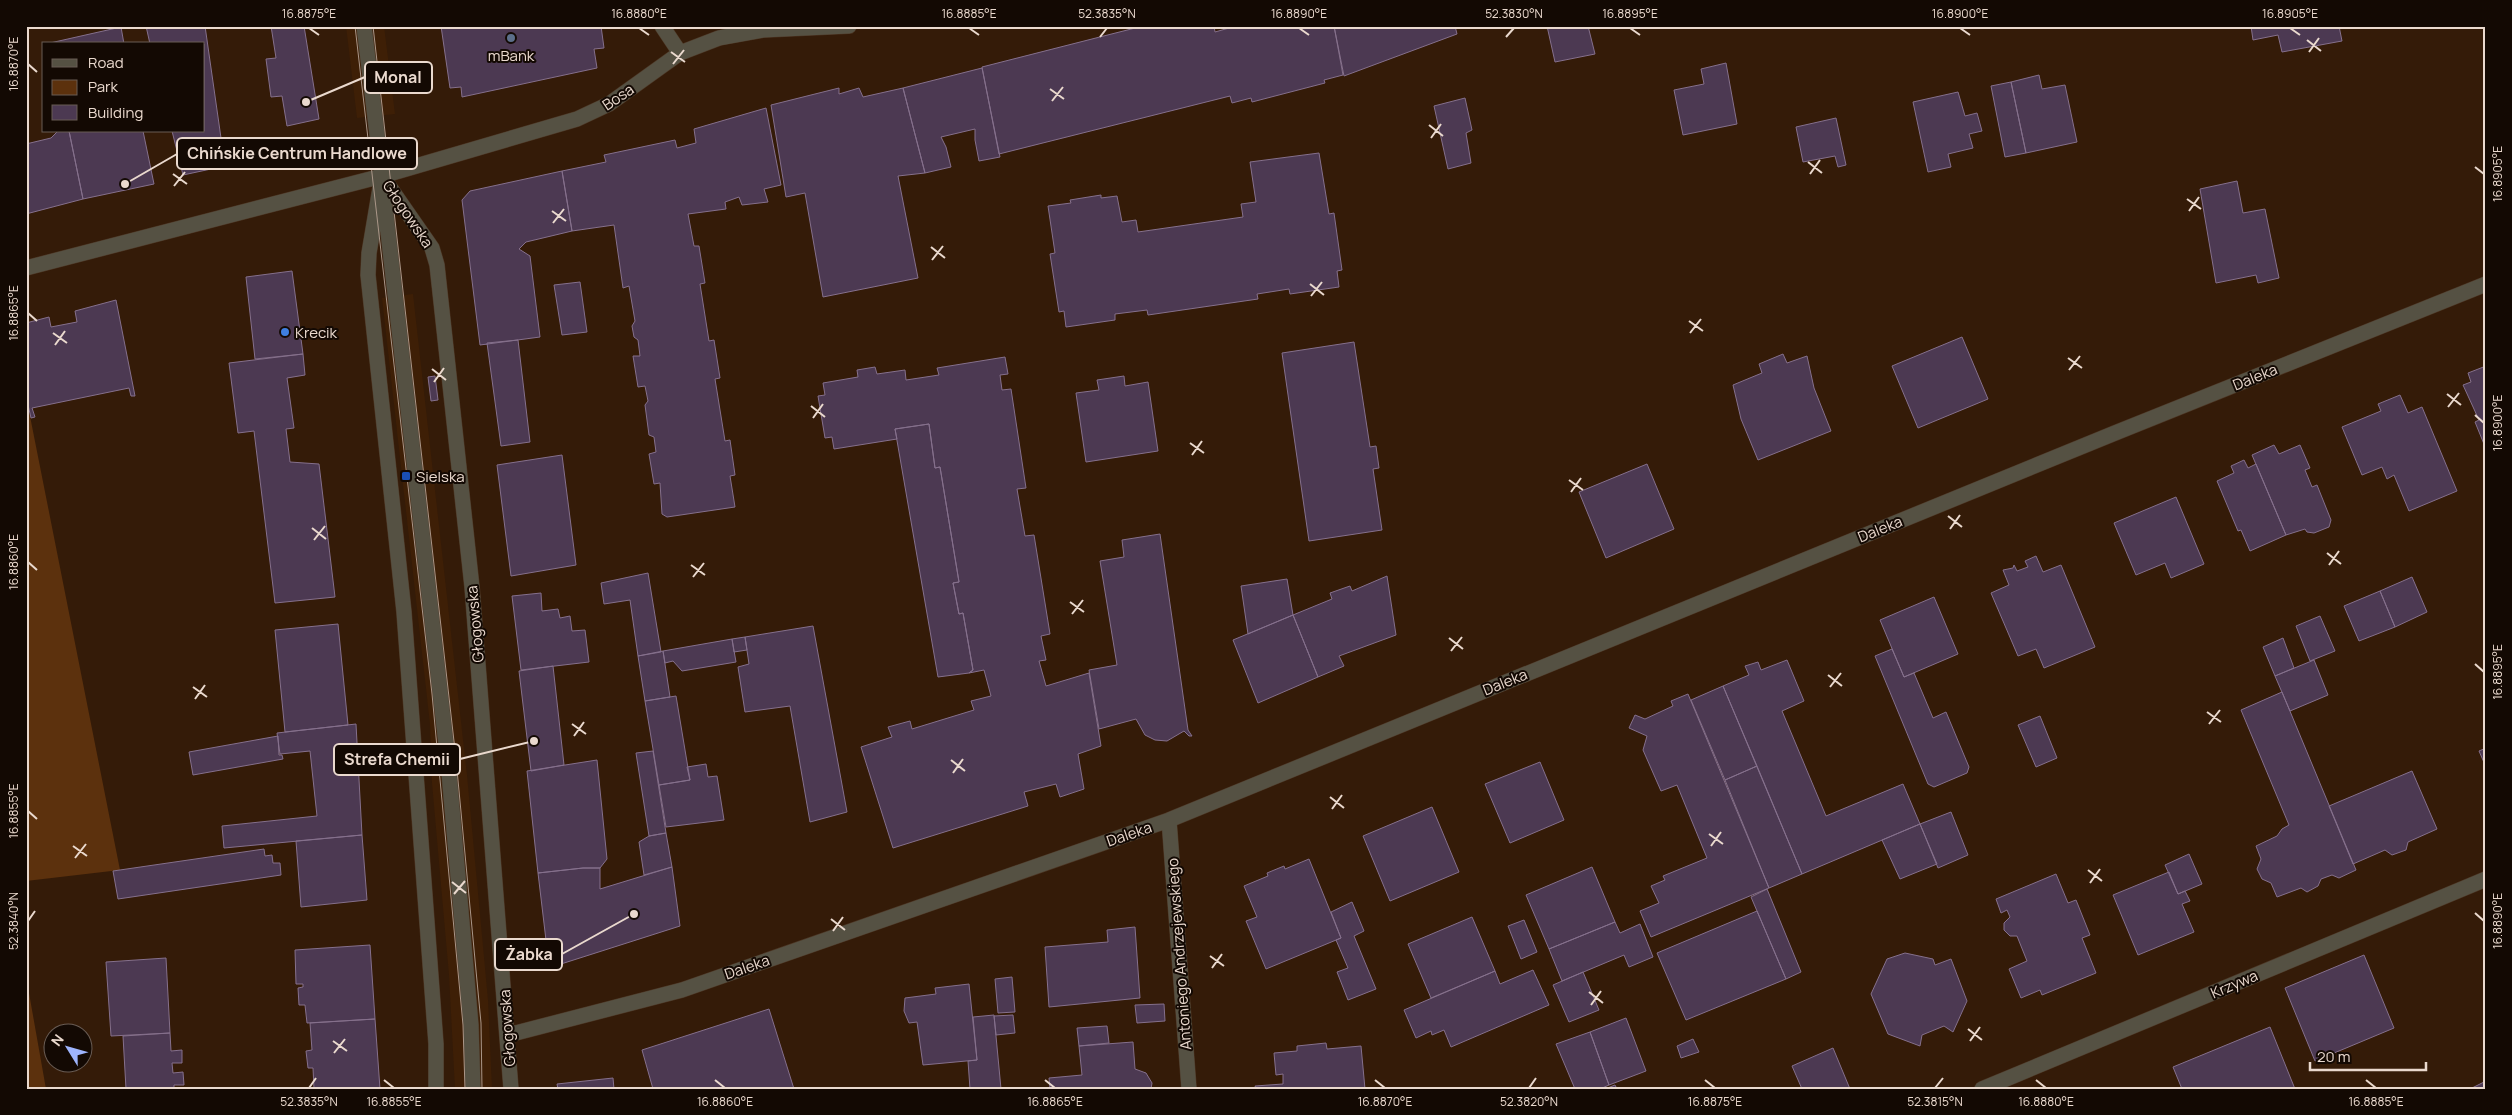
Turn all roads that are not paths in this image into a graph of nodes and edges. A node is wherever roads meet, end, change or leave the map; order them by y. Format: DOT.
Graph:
graph roads {
  1 [pos="364,26"];
  2 [pos="662,26"];
  3 [pos="850,26"];
  4 [pos="680,53"];
  5 [pos="382,176"];
  6 [pos="26,268"];
  7 [pos="2486,284"];
  8 [pos="1169,820"];
  9 [pos="2486,879"];
  10 [pos="508,1035"];
  11 [pos="436,1089"];
  12 [pos="473,1089"];
  13 [pos="511,1089"];
  14 [pos="1189,1089"];
  15 [pos="1982,1089"];
  1 -- 5 [label="street, Głogowska"];
  2 -- 4 [label="street"];
  3 -- 4 [label="street, Bosa"];
  4 -- 5 [label="street, Bosa"];
  5 -- 6 [label="street"];
  5 -- 10 [label="street, Głogowska"];
  5 -- 11 [label="street, Głogowska"];
  5 -- 12 [label="street"];
  7 -- 8 [label="street, Daleka"];
  8 -- 10 [label="street, Daleka"];
  8 -- 14 [label="street, Antoniego Andrzejewskiego"];
  9 -- 15 [label="street, Krzywa"];
  10 -- 13 [label="street, Głogowska"];
}
